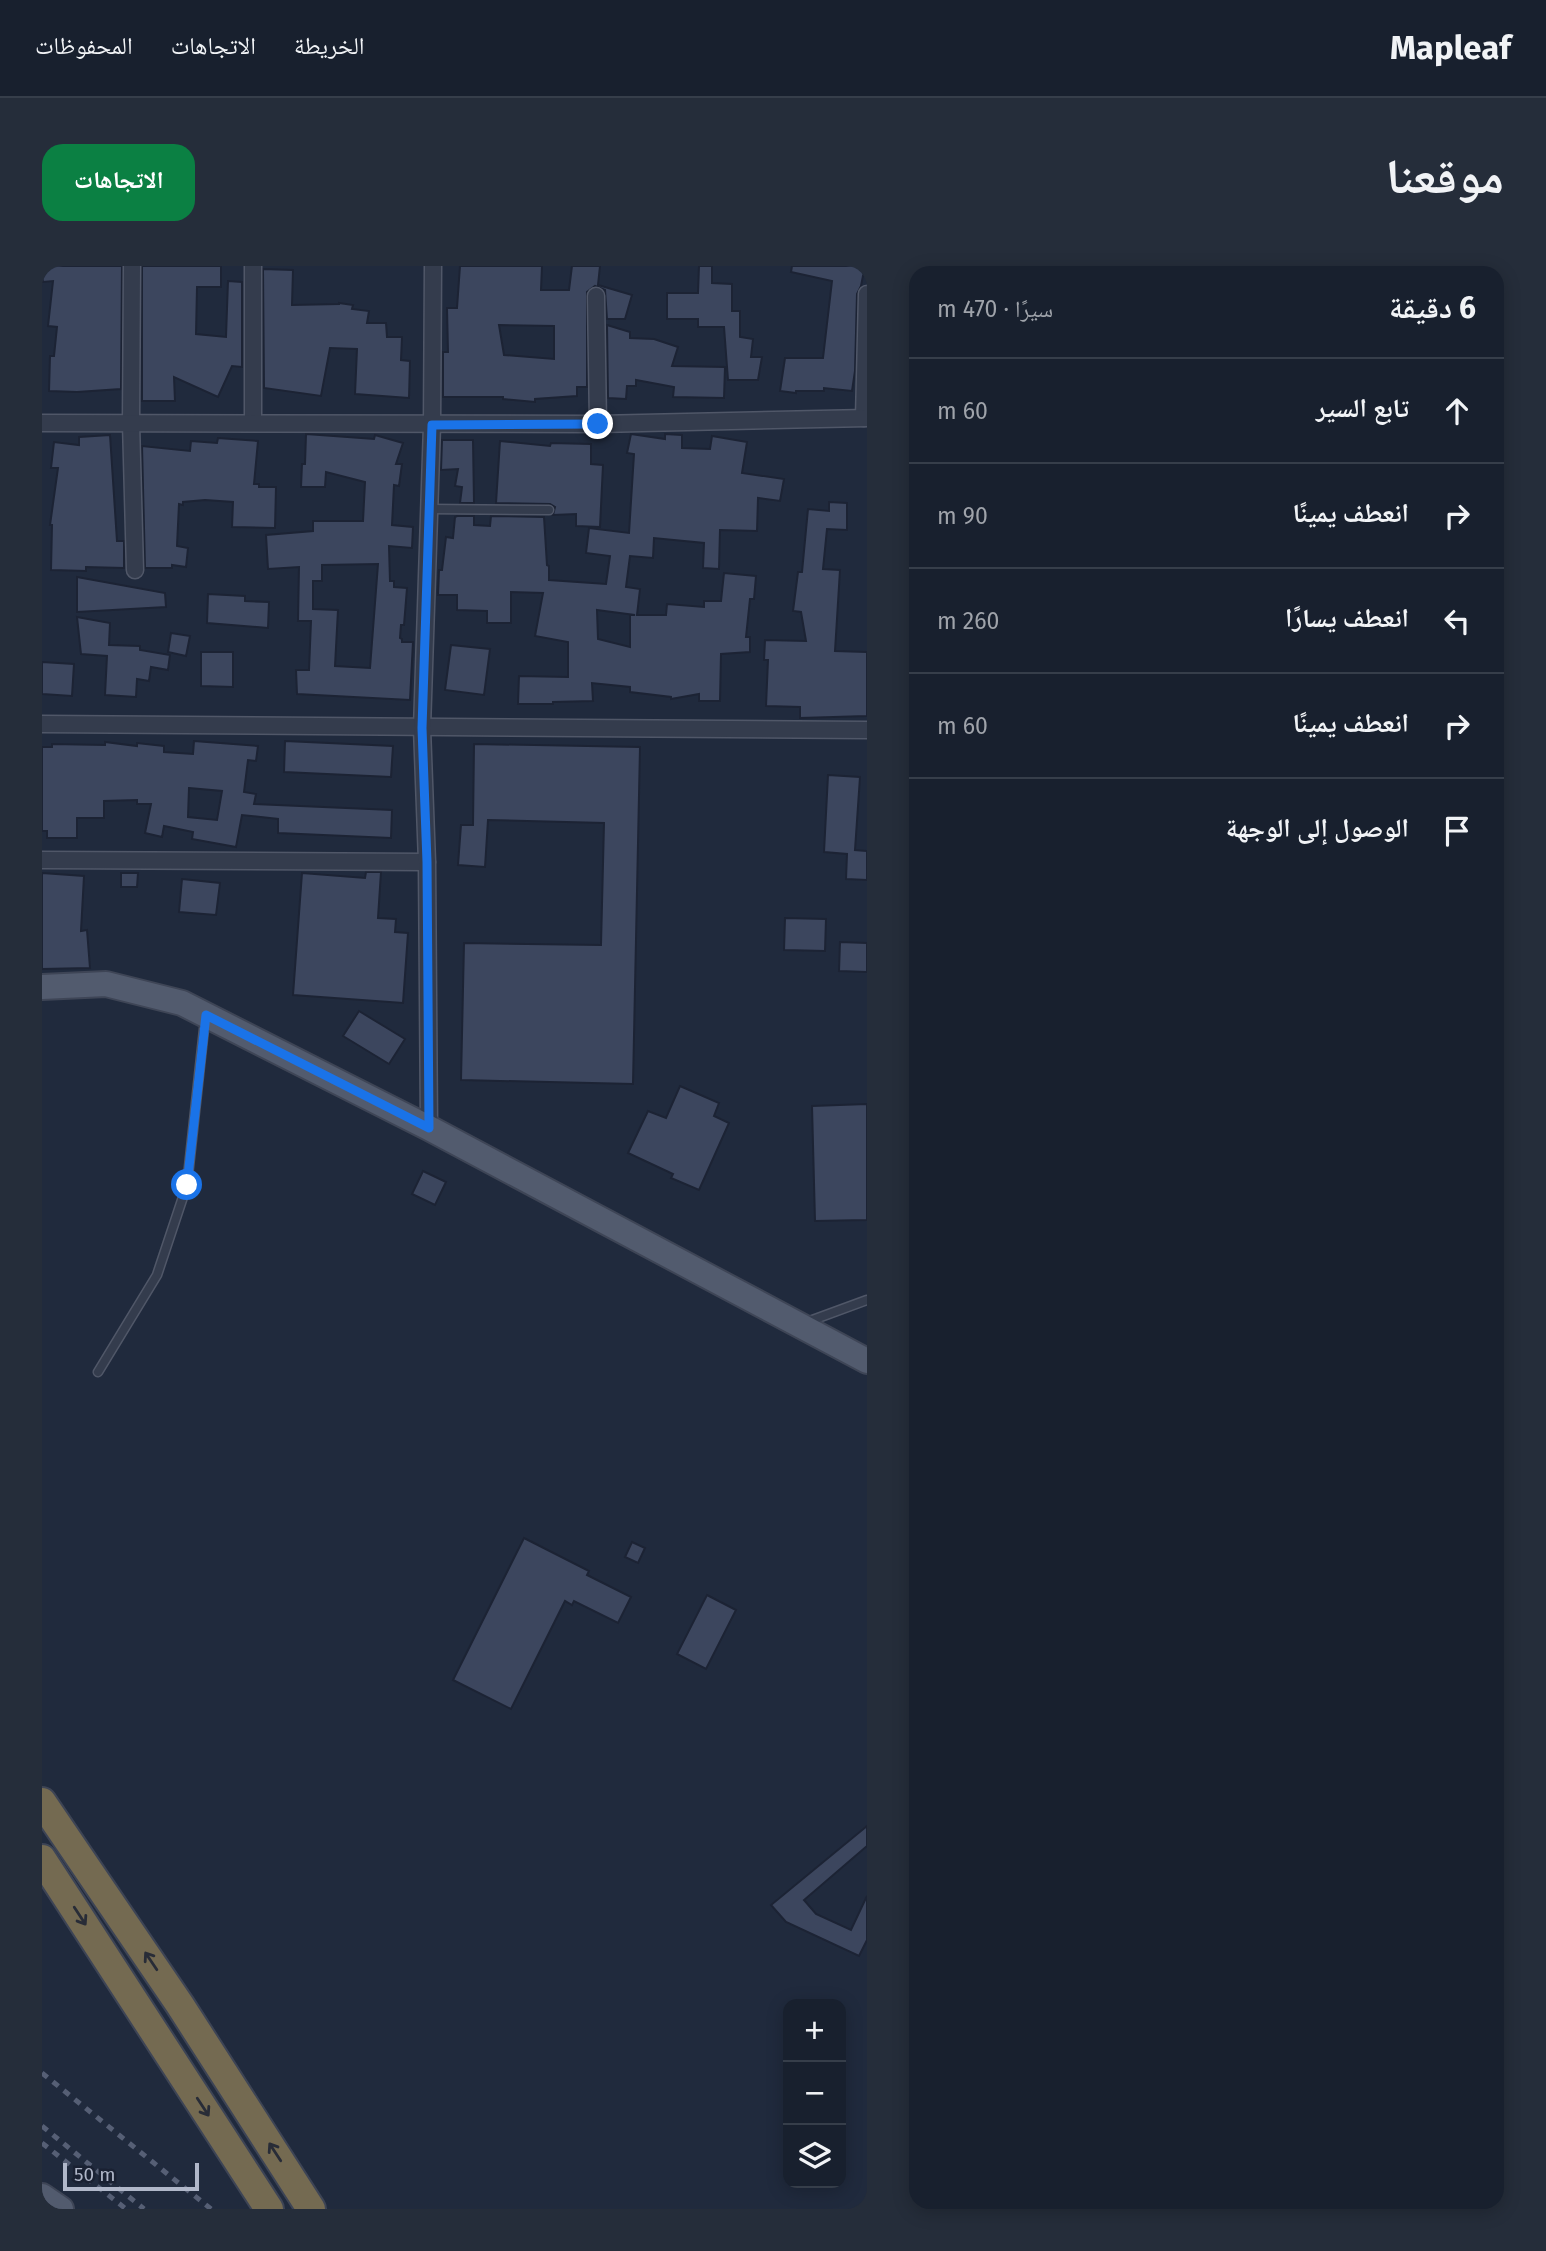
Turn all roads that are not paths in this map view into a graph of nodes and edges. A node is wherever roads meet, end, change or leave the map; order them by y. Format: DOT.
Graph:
graph roads {
  1 [pos="132,266"];
  2 [pos="253,266"];
  3 [pos="433,266"];
  4 [pos="867,294"];
  5 [pos="596,296"];
  6 [pos="865,418"];
  7 [pos="42,423"];
  8 [pos="131,423"];
  9 [pos="253,423"];
  10 [pos="598,424"];
  11 [pos="432,425"];
  12 [pos="429,509"];
  13 [pos="549,510"];
  14 [pos="135,570"];
  15 [pos="42,724"];
  16 [pos="422,728"];
  17 [pos="867,730"];
  18 [pos="42,860"];
  19 [pos="427,862"];
  20 [pos="42,986"];
  21 [pos="206,1015"];
  22 [pos="429,1128"];
  23 [pos="867,1300"];
  24 [pos="797,1325"];
  25 [pos="867,1361"];
  26 [pos="98,1372"];
  27 [pos="42,1802"];
  28 [pos="42,1859"];
  29 [pos="42,2196"];
  30 [pos="61,2209"];
  31 [pos="269,2209"];
  32 [pos="312,2209"];
  1 -- 8 [label="street"];
  2 -- 9 [label="street"];
  3 -- 11 [label="street"];
  4 -- 6 [label="street"];
  5 -- 10 [label="street"];
  6 -- 10 [label="street"];
  7 -- 8 [label="street"];
  8 -- 9 [label="street"];
  8 -- 14 [label="street"];
  9 -- 11 [label="street"];
  10 -- 11 [label="street"];
  11 -- 12 [label="street"];
  12 -- 13 [label="lane"];
  12 -- 16 [label="street"];
  15 -- 16 [label="street"];
  16 -- 17 [label="street"];
  16 -- 19 [label="street"];
  18 -- 19 [label="street"];
  19 -- 22 [label="street"];
  20 -- 21 [label="main road"];
  21 -- 22 [label="main road"];
  21 -- 26 [label="lane"];
  22 -- 24 [label="main road"];
  23 -- 24 [label="lane"];
  24 -- 25 [label="main road"];
  32 -- 27 [label="highway, one-way"];
  28 -- 31 [label="highway, one-way"];
  29 -- 30 [label="main road"];
}
